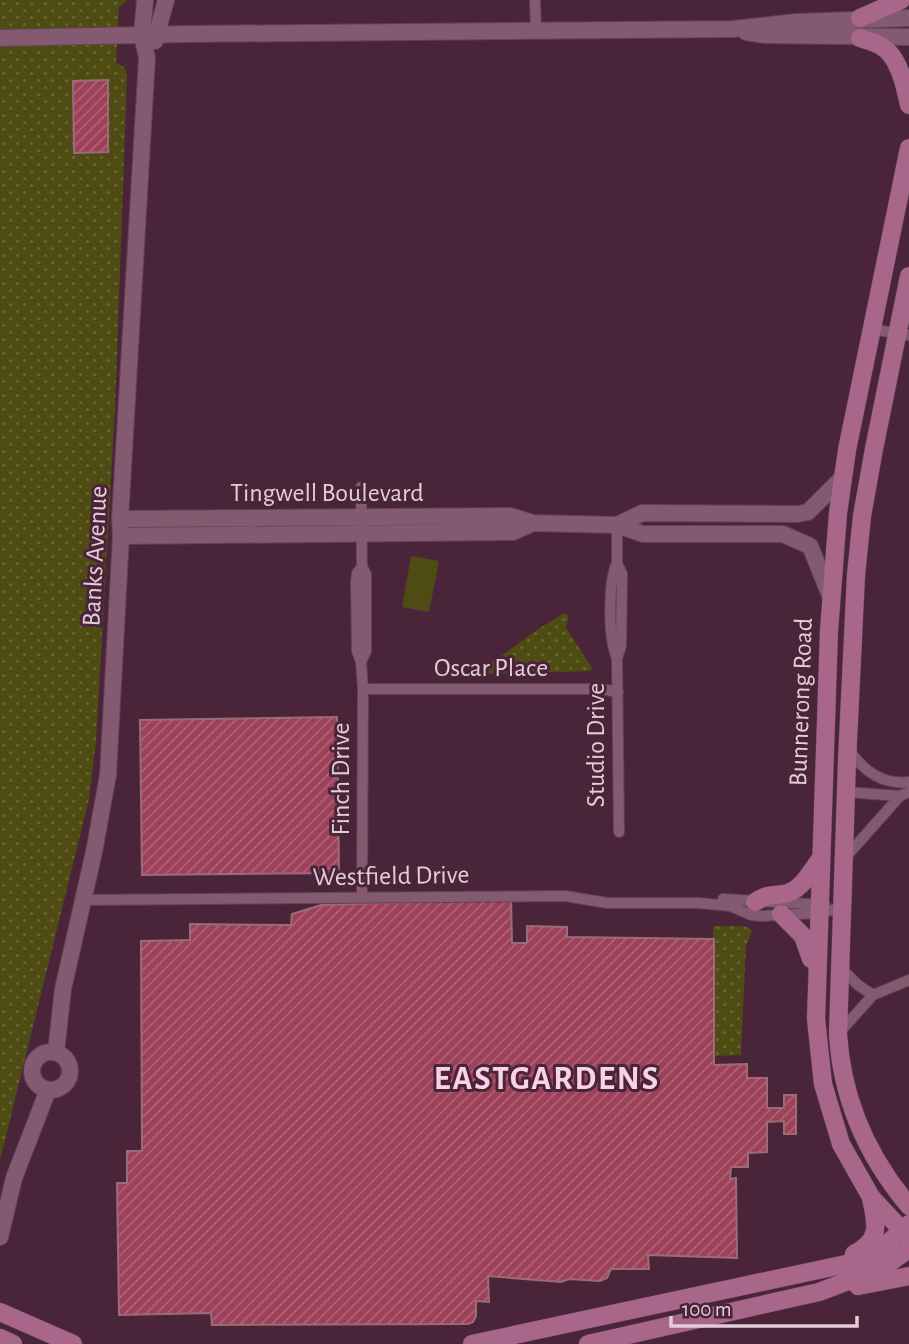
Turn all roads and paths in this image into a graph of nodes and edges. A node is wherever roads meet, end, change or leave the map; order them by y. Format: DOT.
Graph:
graph roads {
  1 [pos="145,0"];
  2 [pos="166,0"];
  3 [pos="535,0"];
  4 [pos="901,0"];
  5 [pos="860,18"];
  6 [pos="909,18"];
  7 [pos="733,29"];
  8 [pos="536,31"];
  9 [pos="150,35"];
  10 [pos="909,37"];
  11 [pos="0,38"];
  12 [pos="860,38"];
  13 [pos="909,105"];
  14 [pos="909,148"];
  15 [pos="909,276"];
  16 [pos="871,329"];
  17 [pos="903,334"];
  18 [pos="843,477"];
  19 [pos="361,487"];
  20 [pos="360,517"];
  21 [pos="120,519"];
  22 [pos="533,523"];
  23 [pos="617,525"];
  24 [pos="361,534"];
  25 [pos="121,536"];
  26 [pos="831,598"];
  27 [pos="363,689"];
  28 [pos="618,692"];
  29 [pos="848,748"];
  30 [pos="909,782"];
  31 [pos="846,792"];
  32 [pos="904,794"];
  33 [pos="619,832"];
  34 [pos="821,858"];
  35 [pos="844,859"];
  36 [pos="362,897"];
  37 [pos="83,900"];
  38 [pos="755,902"];
  39 [pos="699,903"];
  40 [pos="818,908"];
  41 [pos="842,908"];
  42 [pos="781,914"];
  43 [pos="840,967"];
  44 [pos="816,969"];
  45 [pos="909,980"];
  46 [pos="873,995"];
  47 [pos="838,1034"];
  48 [pos="56,1052"];
  49 [pos="48,1090"];
  50 [pos="870,1197"];
  51 [pos="909,1206"];
  52 [pos="907,1231"];
  53 [pos="0,1237"];
  54 [pos="909,1249"];
  55 [pos="812,1272"];
  56 [pos="909,1276"];
  57 [pos="819,1292"];
  58 [pos="0,1312"];
  59 [pos="0,1338"];
  60 [pos="13,1344"];
  61 [pos="73,1344"];
  62 [pos="472,1344"];
  63 [pos="588,1344"];
  1 -- 9 [label="street, Banks Avenue"];
  2 -- 9 [label="street, Banks Avenue"];
  3 -- 8 [label="street"];
  4 -- 5 [label="main road"];
  5 -- 6 [label="street"];
  5 -- 7 [label="street"];
  7 -- 8 [label="street"];
  7 -- 12 [label="street"];
  8 -- 9 [label="street"];
  9 -- 11 [label="street"];
  9 -- 21 [label="street, Banks Avenue"];
  10 -- 12 [label="street"];
  12 -- 13 [label="main road"];
  14 -- 16 [label="main road, Bunnerong Road"];
  15 -- 17 [label="main road, Bunnerong Road"];
  16 -- 17 [label="street"];
  16 -- 18 [label="main road, Bunnerong Road"];
  17 -- 29 [label="main road, Bunnerong Road"];
  18 -- 23 [label="street, Tingwell Boulevard"];
  18 -- 26 [label="main road, Bunnerong Road"];
  19 -- 20 [label="street, Finch Drive"];
  20 -- 21 [label="street, Tingwell Boulevard"];
  20 -- 22 [label="street, Tingwell Boulevard"];
  20 -- 24 [label="street, Finch Drive"];
  21 -- 25 [label="street, Banks Avenue"];
  22 -- 23 [label="street, Tingwell Boulevard"];
  22 -- 24 [label="street, Tingwell Boulevard"];
  23 -- 26 [label="street, Tingwell Boulevard"];
  23 -- 28 [label="street, Studio Drive"];
  24 -- 25 [label="street, Tingwell Boulevard"];
  24 -- 27 [label="street, Finch Drive"];
  25 -- 37 [label="street, Banks Avenue"];
  26 -- 34 [label="main road, Bunnerong Road"];
  27 -- 28 [label="street, Oscar Place"];
  27 -- 36 [label="street, Finch Drive"];
  28 -- 33 [label="street, Studio Drive"];
  29 -- 30 [label="street"];
  29 -- 31 [label="main road, Bunnerong Road"];
  31 -- 32 [label="street"];
  31 -- 35 [label="main road, Bunnerong Road"];
  32 -- 35 [label="street"];
  34 -- 38 [label="main road"];
  34 -- 40 [label="main road, Bunnerong Road"];
  35 -- 41 [label="main road, Bunnerong Road"];
  36 -- 37 [label="street, Westfield Drive"];
  36 -- 39 [label="street, Westfield Drive"];
  37 -- 48 [label="street, Banks Avenue"];
  38 -- 39 [label="street, Westfield Drive"];
  38 -- 40 [label="street, Westfield Drive"];
  39 -- 42 [label="street, Westfield Drive"];
  40 -- 41 [label="street, Westfield Drive"];
  40 -- 42 [label="street, Westfield Drive"];
  40 -- 44 [label="main road, Bunnerong Road"];
  41 -- 43 [label="main road, Bunnerong Road"];
  42 -- 44 [label="main road"];
  43 -- 46 [label="street"];
  43 -- 47 [label="main road, Bunnerong Road"];
  44 -- 50 [label="main road, Bunnerong Road"];
  45 -- 46 [label="street"];
  46 -- 47 [label="street"];
  47 -- 51 [label="main road, Bunnerong Road"];
  48 -- 49 [label="street"];
  48 -- 49 [label="street"];
  49 -- 53 [label="street"];
  50 -- 52 [label="main road, Bunnerong Road"];
  50 -- 55 [label="main road"];
  52 -- 55 [label="main road"];
  54 -- 57 [label="main road"];
  55 -- 62 [label="main road"];
  56 -- 57 [label="main road"];
  57 -- 63 [label="main road"];
  58 -- 61 [label="main road"];
  59 -- 60 [label="main road"];
}
